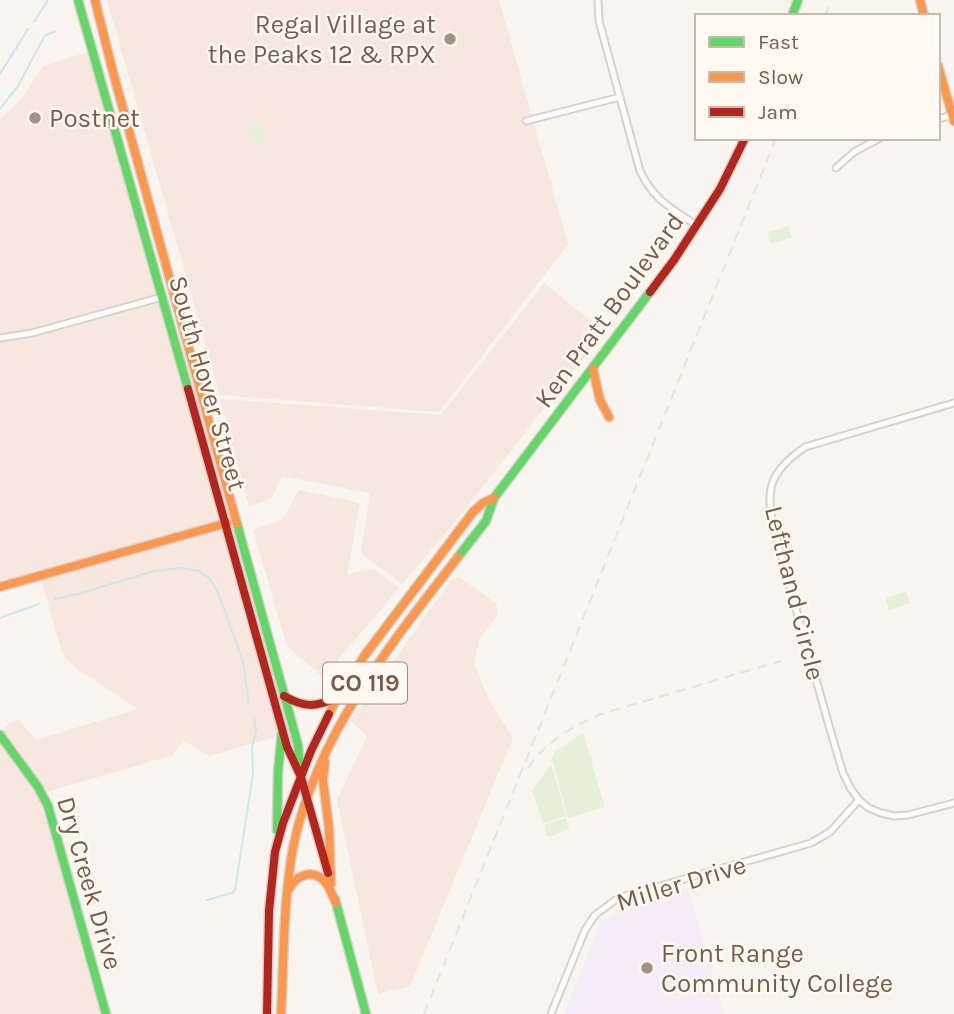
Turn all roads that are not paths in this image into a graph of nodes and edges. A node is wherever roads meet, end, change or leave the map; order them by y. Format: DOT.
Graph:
graph roads {
  1 [pos="78,0"];
  2 [pos="95,0"];
  3 [pos="598,0"];
  4 [pos="940,73"];
  5 [pos="620,97"];
  6 [pos="953,118"];
  7 [pos="526,121"];
  8 [pos="744,140"];
  9 [pos="876,140"];
  10 [pos="836,169"];
  11 [pos="698,226"];
  12 [pos="175,293"];
  13 [pos="162,297"];
  14 [pos="0,338"];
  15 [pos="593,369"];
  16 [pos="954,403"];
  17 [pos="609,417"];
  18 [pos="494,498"];
  19 [pos="237,521"];
  20 [pos="225,524"];
  21 [pos="0,587"];
  22 [pos="284,696"];
  23 [pos="337,698"];
  24 [pos="282,731"];
  25 [pos="0,735"];
  26 [pos="330,743"];
  27 [pos="301,777"];
  28 [pos="307,798"];
  29 [pos="859,800"];
  30 [pos="954,803"];
  31 [pos="277,842"];
  32 [pos="331,884"];
  33 [pos="288,892"];
  34 [pos="336,903"];
  35 [pos="106,1014"];
  36 [pos="267,1014"];
  37 [pos="281,1014"];
  38 [pos="366,1014"];
  39 [pos="551,1014"];
  1 -- 13 [label="main road, South Hover Street"];
  2 -- 12 [label="main road, South Hover Street"];
  3 -- 5 [label="street"];
  4 -- 6 [label="main road"];
  5 -- 7 [label="street"];
  5 -- 11 [label="street"];
  8 -- 11 [label="main road, Ken Pratt Boulevard / CO 119"];
  9 -- 10 [label="street"];
  11 -- 15 [label="main road, Ken Pratt Boulevard / CO 119"];
  12 -- 13 [label="main road"];
  12 -- 19 [label="main road, South Hover Street"];
  13 -- 14 [label="street"];
  13 -- 20 [label="main road, South Hover Street"];
  15 -- 17 [label="main road"];
  15 -- 18 [label="main road, Ken Pratt Boulevard / CO 119"];
  16 -- 29 [label="street, Lefthand Circle"];
  18 -- 23 [label="main road, Ken Pratt Boulevard / CO 119"];
  18 -- 26 [label="main road, Ken Pratt Boulevard / CO 119"];
  19 -- 20 [label="main road"];
  19 -- 22 [label="main road, South Hover Street"];
  20 -- 21 [label="main road"];
  20 -- 24 [label="main road, South Hover Street"];
  22 -- 23 [label="main road"];
  22 -- 27 [label="main road, South Hover Street"];
  23 -- 27 [label="main road, Ken Pratt Boulevard / CO 119"];
  24 -- 27 [label="main road, South Hover Street"];
  24 -- 31 [label="main road"];
  25 -- 35 [label="main road, Dry Creek Drive"];
  26 -- 28 [label="main road, Ken Pratt Boulevard / CO 119"];
  26 -- 32 [label="main road"];
  27 -- 28 [label="main road, South Hover Street"];
  27 -- 31 [label="main road, CO 119"];
  28 -- 32 [label="main road, South Hover Street"];
  28 -- 33 [label="main road, CO 119"];
  29 -- 30 [label="street"];
  29 -- 39 [label="street, Miller Drive"];
  31 -- 36 [label="main road, CO 119"];
  32 -- 34 [label="main road, South Hover Street"];
  33 -- 34 [label="main road"];
  33 -- 37 [label="main road, CO 119"];
  34 -- 38 [label="main road, South Hover Street"];
}
